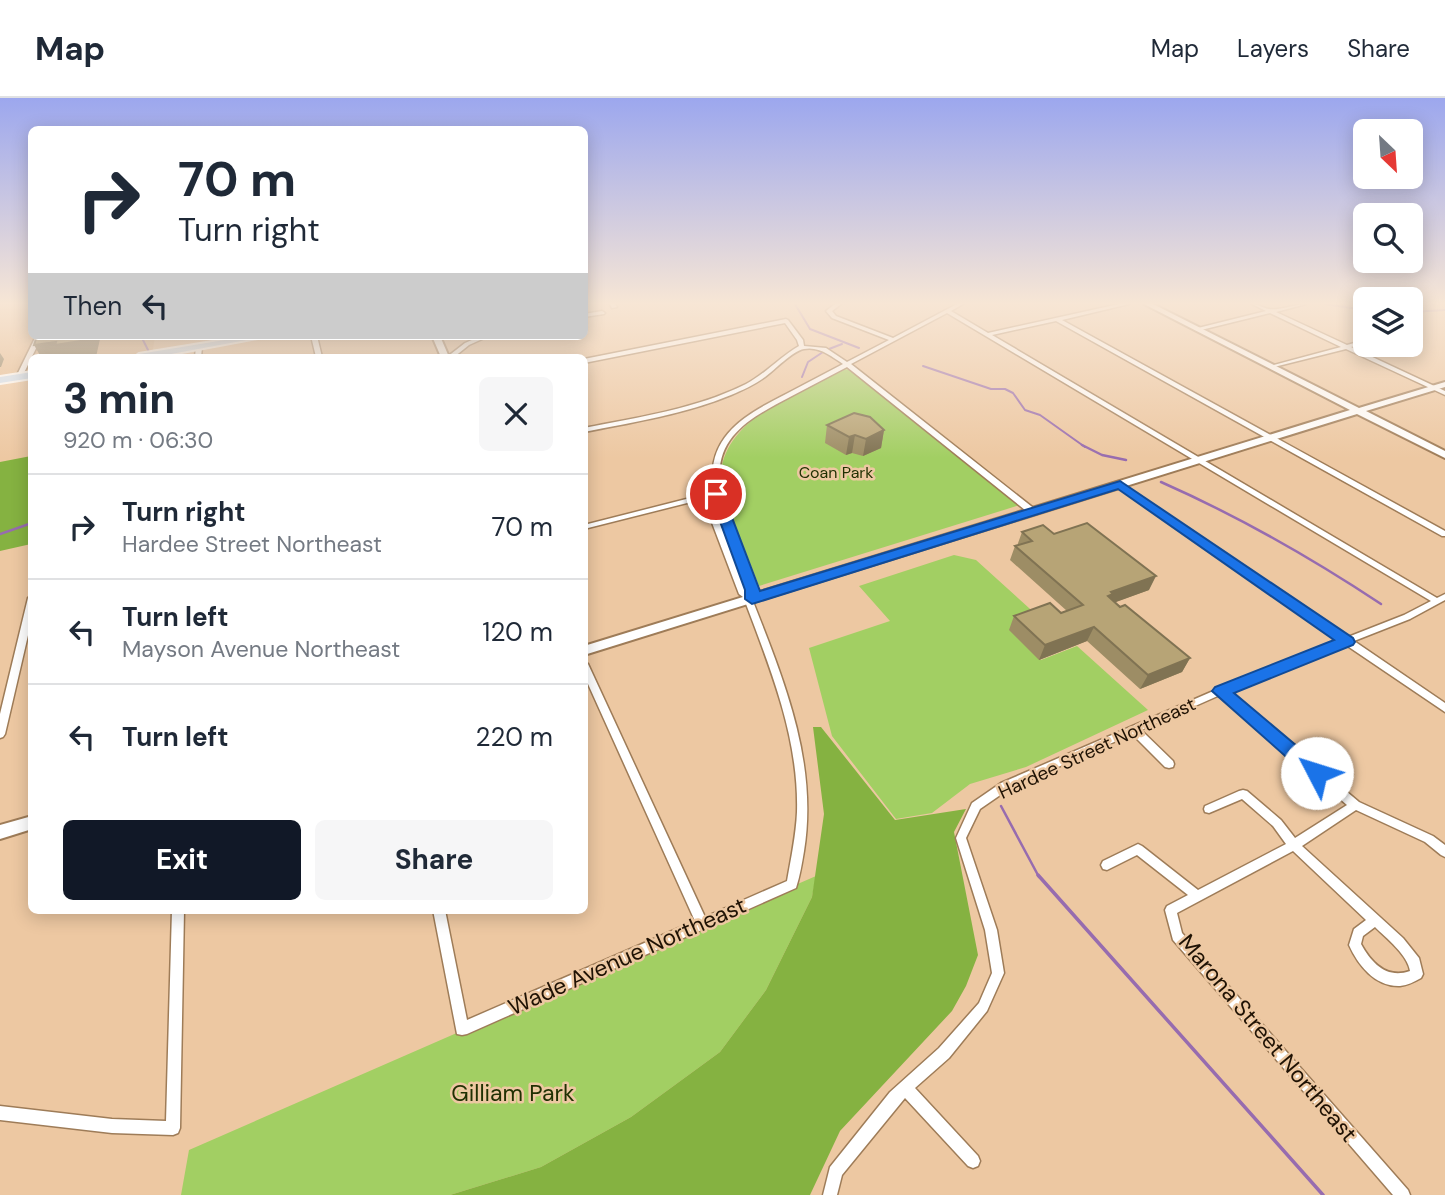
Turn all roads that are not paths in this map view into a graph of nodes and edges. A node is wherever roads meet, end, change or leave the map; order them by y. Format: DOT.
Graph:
graph roads {
  1 [pos="613,355"];
  2 [pos="787,355"];
  3 [pos="833,355"];
  4 [pos="866,355"];
  5 [pos="1021,355"];
  6 [pos="1121,355"];
  7 [pos="1249,355"];
  8 [pos="1314,355"];
  9 [pos="1366,355"];
  10 [pos="28,359"];
  11 [pos="588,360"];
  12 [pos="848,365"];
  13 [pos="1272,367"];
  14 [pos="28,376"];
  15 [pos="19,377"];
  16 [pos="0,380"];
  17 [pos="1445,384"];
  18 [pos="1432,388"];
  19 [pos="1445,393"];
  20 [pos="1357,411"];
  21 [pos="588,429"];
  22 [pos="1270,438"];
  23 [pos="1445,456"];
  24 [pos="1197,461"];
  25 [pos="1120,485"];
  26 [pos="1033,512"];
  27 [pos="588,526"];
  28 [pos="1445,534"];
  29 [pos="752,599"];
  30 [pos="1441,599"];
  31 [pos="28,615"];
  32 [pos="1347,642"];
  33 [pos="588,649"];
  34 [pos="588,673"];
  35 [pos="1221,691"];
  36 [pos="1445,708"];
  37 [pos="1134,730"];
  38 [pos="0,734"];
  39 [pos="1169,764"];
  40 [pos="1355,806"];
  41 [pos="1209,809"];
  42 [pos="28,823"];
  43 [pos="0,832"];
  44 [pos="1294,845"];
  45 [pos="1445,852"];
  46 [pos="1107,864"];
  47 [pos="1196,895"];
  48 [pos="178,914"];
  49 [pos="440,914"];
  50 [pos="1375,920"];
  51 [pos="702,923"];
  52 [pos="905,1088"];
  53 [pos="0,1114"];
  54 [pos="973,1161"];
  55 [pos="830,1195"];
  56 [pos="1403,1195"];
  1 -- 11 [label="street"];
  2 -- 21 [label="street"];
  3 -- 12 [label="street"];
  4 -- 12 [label="street"];
  5 -- 24 [label="street"];
  6 -- 22 [label="street"];
  7 -- 13 [label="street"];
  8 -- 13 [label="street"];
  9 -- 18 [label="street"];
  10 -- 15 [label="street"];
  12 -- 26 [label="street"];
  12 -- 29 [label="street"];
  13 -- 20 [label="street"];
  14 -- 15 [label="main road"];
  15 -- 16 [label="main road"];
  17 -- 18 [label="street"];
  18 -- 19 [label="street"];
  18 -- 20 [label="street"];
  20 -- 22 [label="street"];
  20 -- 23 [label="street"];
  22 -- 24 [label="street"];
  22 -- 28 [label="street"];
  24 -- 25 [label="street"];
  24 -- 30 [label="street"];
  25 -- 26 [label="street"];
  25 -- 32 [label="street"];
  26 -- 29 [label="street"];
  27 -- 29 [label="street"];
  29 -- 33 [label="street"];
  29 -- 51 [label="street, Wade Avenue Northeast"];
  30 -- 32 [label="street, Hardee Street Northeast"];
  31 -- 38 [label="street"];
  32 -- 35 [label="street, Hardee Street Northeast"];
  32 -- 36 [label="street"];
  34 -- 51 [label="street"];
  35 -- 37 [label="street, Hardee Street Northeast"];
  35 -- 40 [label="street"];
  37 -- 39 [label="street"];
  37 -- 52 [label="street, Hardee Street Northeast"];
  40 -- 44 [label="street, Marona Street Northeast"];
  40 -- 45 [label="street"];
  41 -- 44 [label="street"];
  42 -- 43 [label="street"];
  44 -- 47 [label="street, Marona Street Northeast"];
  44 -- 50 [label="street"];
  46 -- 47 [label="street"];
  47 -- 56 [label="street, Marona Street Northeast"];
  48 -- 53 [label="street"];
  49 -- 51 [label="street, Wade Avenue Northeast"];
  50 -- 50 [label="street"];
  52 -- 54 [label="street"];
  52 -- 55 [label="street"];
}
